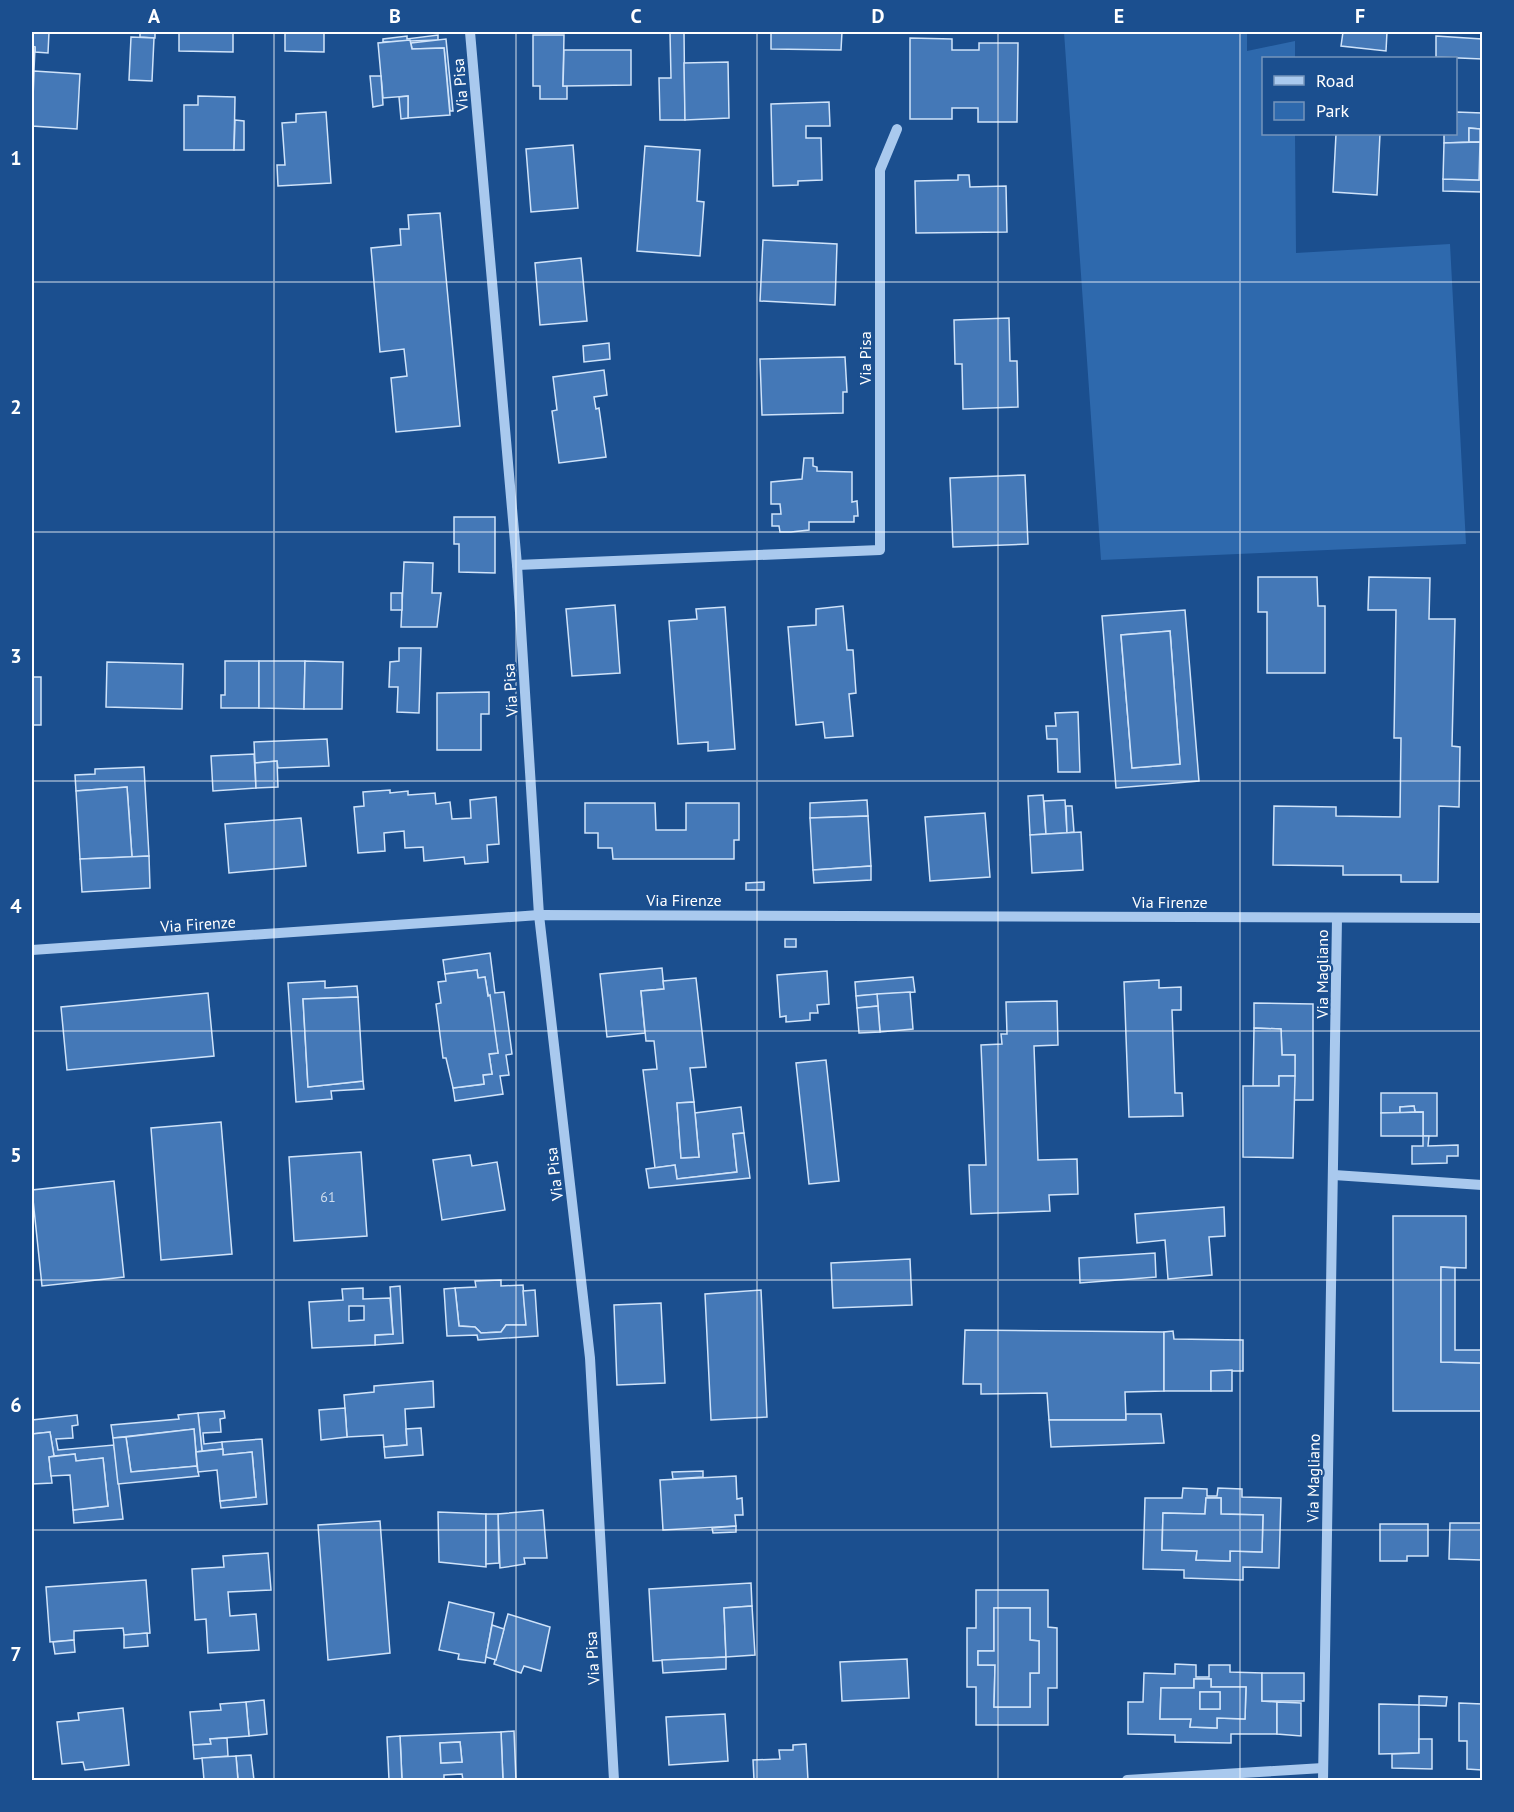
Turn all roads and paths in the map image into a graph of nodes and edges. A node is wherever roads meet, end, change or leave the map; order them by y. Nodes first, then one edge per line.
1 (470, 32) edge
2 (897, 129) dead end
3 (517, 565) junction
4 (539, 915) junction
5 (1337, 918) junction
6 (1478, 918) edge
7 (32, 950) edge
8 (1334, 1175) junction
9 (1482, 1185) edge
10 (1323, 1768) junction
11 (614, 1780) edge
12 (1127, 1780) edge
13 (1323, 1780) edge

1 - 3 street, Via Pisa
2 - 3 street, Via Pisa
3 - 4 street, Via Pisa
4 - 5 street, Via Firenze
4 - 7 street, Via Firenze
4 - 11 street, Via Pisa
5 - 6 street, Via Magliano
5 - 8 street, Via Magliano
8 - 9 street
8 - 10 street, Via Magliano
10 - 12 street
10 - 13 street, Via Magliano

